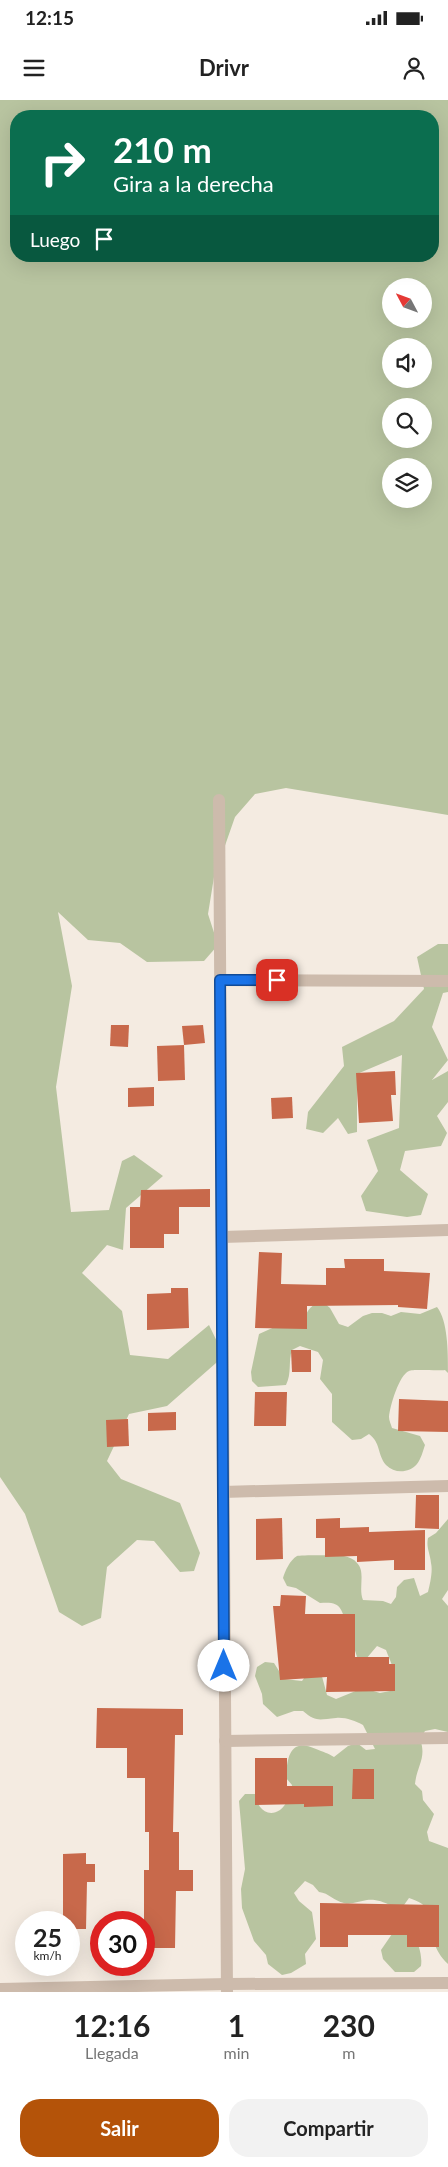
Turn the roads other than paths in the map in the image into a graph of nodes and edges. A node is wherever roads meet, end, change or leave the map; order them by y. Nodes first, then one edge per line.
1 (219, 800) dead end
2 (220, 980) junction
3 (448, 981) edge
4 (448, 1230) edge
5 (222, 1237) junction
6 (448, 1486) edge
7 (223, 1492) junction
8 (448, 1738) edge
9 (225, 1741) junction
10 (448, 1983) edge
11 (227, 1988) edge
12 (0, 1989) edge

1 - 2 street
2 - 3 street
2 - 5 street
4 - 5 street
5 - 7 street
6 - 7 street
7 - 9 street
8 - 9 street
9 - 11 street
10 - 11 street
11 - 12 street

